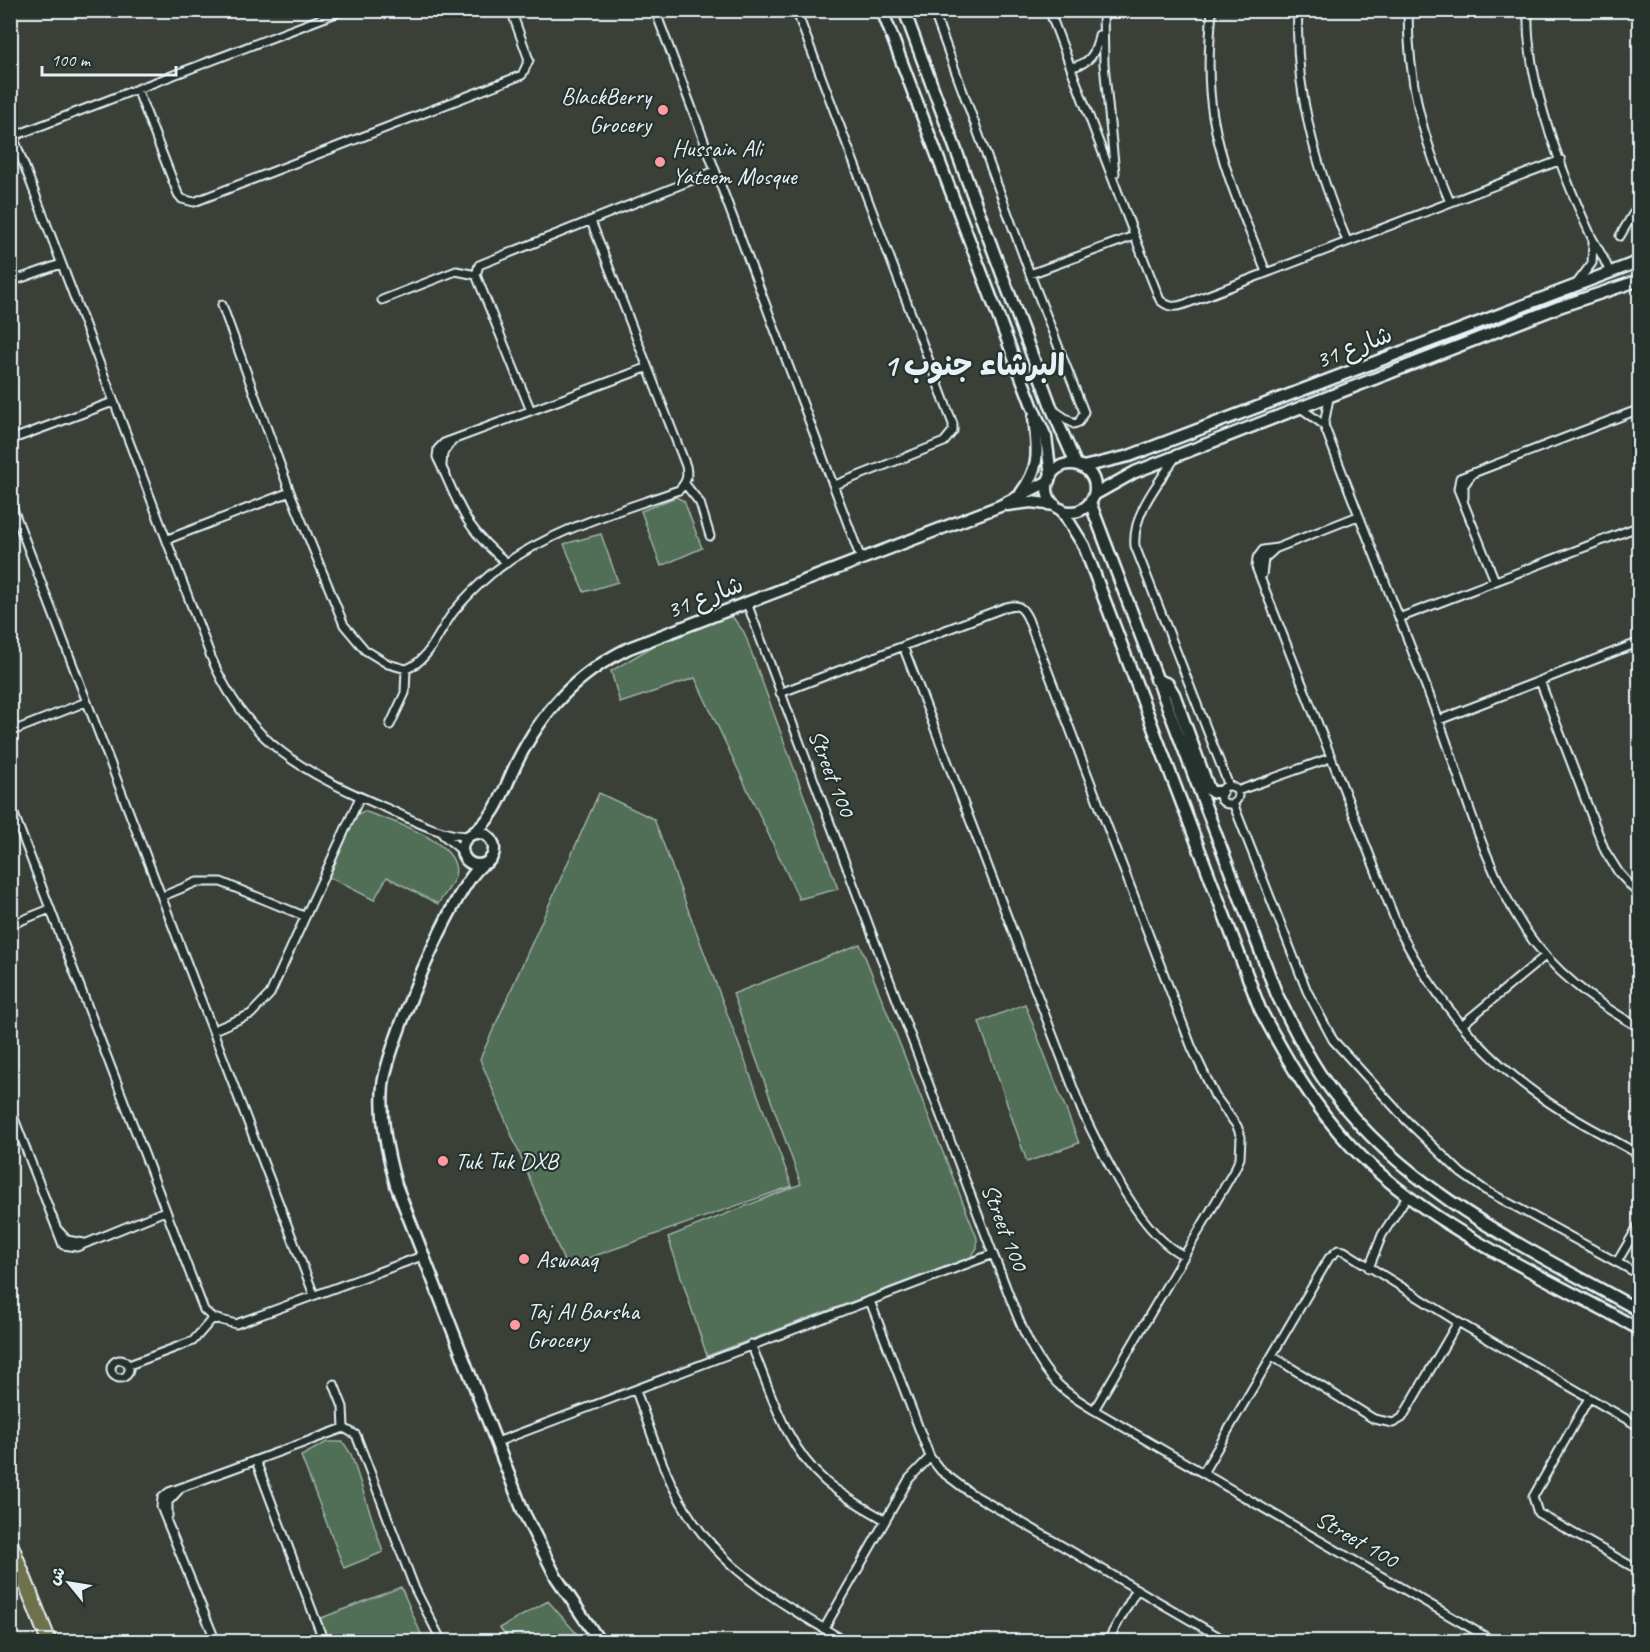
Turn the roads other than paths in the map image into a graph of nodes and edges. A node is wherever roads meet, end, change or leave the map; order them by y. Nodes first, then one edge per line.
1 (344, 10) edge
2 (511, 10) edge
3 (655, 10) edge
4 (796, 10) edge
5 (882, 10) edge
6 (904, 10) edge
7 (933, 10) edge
8 (1049, 10) edge
9 (1103, 10) edge
10 (1212, 10) edge
11 (1298, 10) edge
12 (1408, 10) edge
13 (1528, 10) edge
14 (1102, 23) junction
15 (894, 44) junction
16 (1071, 67) junction
17 (137, 89) junction
18 (937, 97) junction
19 (10, 128) edge
20 (14, 136) junction
21 (1561, 160) junction
22 (715, 171) junction
23 (1117, 184) junction
24 (1450, 202) junction
25 (1640, 202) edge
26 (591, 221) junction
27 (1134, 236) junction
28 (1620, 236) dead end
29 (1593, 240) junction
30 (1347, 241) junction
31 (1640, 261) edge
32 (61, 264) junction
33 (1610, 271) junction
34 (1266, 272) junction
35 (1030, 274) junction
36 (476, 275) junction
37 (1640, 280) edge
38 (10, 282) edge
39 (1575, 285) junction
40 (382, 300) dead end
41 (222, 305) dead end
42 (1559, 307) junction
43 (646, 368) junction
44 (1329, 398) junction
45 (113, 402) junction
46 (1033, 408) junction
47 (1052, 409) junction
48 (1302, 409) junction
49 (1640, 409) edge
50 (531, 411) junction
51 (1324, 425) junction
52 (10, 440) edge
53 (1175, 458) junction
54 (1080, 466) junction
55 (1050, 478) junction
56 (685, 484) junction
57 (835, 485) junction
58 (290, 492) junction
59 (1019, 495) junction
60 (1092, 499) junction
61 (10, 501) edge
62 (1000, 506) junction
63 (1058, 507) junction
64 (1358, 516) junction
65 (1640, 526) edge
66 (710, 536) dead end
67 (168, 539) junction
68 (861, 560) junction
69 (507, 563) junction
70 (1495, 580) junction
71 (747, 603) junction
72 (1399, 618) junction
73 (1640, 642) edge
74 (903, 646) junction
75 (406, 669) junction
76 (1155, 679) junction
77 (1540, 681) junction
78 (780, 693) junction
79 (86, 702) junction
80 (1439, 720) junction
81 (390, 725) dead end
82 (10, 732) edge
83 (1329, 758) junction
84 (1225, 789) junction
85 (1238, 791) junction
86 (360, 797) junction
87 (10, 804) edge
88 (1233, 804) junction
89 (494, 813) junction
90 (439, 832) junction
91 (471, 834) junction
92 (493, 842) junction
93 (462, 853) junction
94 (482, 865) junction
95 (461, 890) junction
96 (163, 896) junction
97 (1640, 896) edge
98 (50, 909) junction
99 (304, 916) junction
100 (10, 925) edge
101 (1545, 956) junction
102 (1462, 1024) junction
103 (1640, 1028) edge
104 (213, 1030) junction
105 (10, 1108) edge
106 (1640, 1155) edge
107 (1408, 1195) junction
108 (165, 1211) junction
109 (1640, 1223) edge
110 (993, 1254) junction
111 (425, 1255) junction
112 (1183, 1255) junction
113 (1617, 1262) junction
114 (1369, 1268) junction
115 (1640, 1275) edge
116 (314, 1295) junction
117 (870, 1301) junction
118 (1640, 1311) edge
119 (213, 1318) junction
120 (1458, 1322) junction
121 (1640, 1330) edge
122 (752, 1344) junction
123 (1272, 1356) junction
124 (129, 1365) dead end
125 (334, 1384) dead end
126 (636, 1391) junction
127 (1589, 1398) junction
128 (1094, 1410) junction
129 (1640, 1427) edge
130 (344, 1428) junction
131 (496, 1442) junction
132 (930, 1457) junction
133 (256, 1461) junction
134 (1203, 1473) junction
135 (885, 1520) junction
136 (10, 1543) edge
137 (1640, 1571) edge
138 (1137, 1589) junction
139 (824, 1629) junction
140 (49, 1641) edge
141 (216, 1641) edge
142 (324, 1641) edge
143 (442, 1641) edge
144 (600, 1641) edge
145 (847, 1641) edge
146 (1107, 1641) edge
147 (1228, 1641) edge
148 (1495, 1641) edge

1 - 17 street
2 - 17 street
3 - 22 street
4 - 57 street
5 - 15 main road
6 - 18 main road
7 - 35 street
8 - 16 street
9 - 14 street
10 - 34 street
11 - 30 street
12 - 24 street
13 - 21 street
14 - 16 street
14 - 23 street
15 - 18 main road
15 - 46 main road
16 - 23 street
17 - 20 street
18 - 47 main road
19 - 20 street
20 - 32 street
21 - 24 street
21 - 29 street
22 - 26 street
22 - 57 street
23 - 27 street
24 - 30 street
25 - 28 street
26 - 36 street
26 - 43 street
27 - 34 street
27 - 35 street
29 - 33 street
29 - 39 street
30 - 34 street
31 - 33 main road, شارع 31
32 - 38 street
32 - 45 street
33 - 39 main road, شارع 31
33 - 42 main road
35 - 47 street
36 - 40 street
36 - 50 street
37 - 42 main road, شارع 31
39 - 54 main road, شارع 31
41 - 58 street
42 - 44 main road, شارع 31
43 - 50 street
43 - 56 street
44 - 48 main road, شارع 31
44 - 51 street
45 - 52 street
45 - 67 street
46 - 55 main road
46 - 59 main road
47 - 54 main road
48 - 51 street
48 - 53 main road, شارع 31
49 - 70 street
50 - 69 street
51 - 64 street
53 - 60 main road, شارع 31
53 - 84 street
54 - 55 main road
54 - 60 main road
55 - 59 main road, شارع 31
55 - 63 main road
56 - 66 street
56 - 69 street
57 - 68 street
58 - 67 street
58 - 75 street
59 - 62 main road, شارع 31
60 - 63 main road
60 - 76 main road
61 - 79 street
62 - 63 main road, شارع 31
62 - 68 main road, شارع 31
63 - 107 main road
64 - 72 street
64 - 83 street
65 - 70 street
67 - 86 street
68 - 71 main road, شارع 31
69 - 75 street
70 - 72 street
71 - 78 street, Street 100
71 - 89 main road, شارع 31
72 - 80 street
73 - 77 street
74 - 78 street
74 - 112 street
74 - 112 street
75 - 81 street
76 - 84 main road
76 - 118 main road
77 - 80 street
77 - 97 street
78 - 110 street, Street 100
79 - 82 street
79 - 96 street
80 - 101 street
83 - 85 street
83 - 102 street
84 - 85 street
84 - 88 street
85 - 88 street
86 - 90 street
86 - 99 street
87 - 98 street
88 - 113 street
89 - 91 main road, شارع 31
89 - 92 main road, شارع 31
90 - 91 street
90 - 93 street
91 - 92 main road
91 - 93 main road
92 - 94 main road
93 - 94 main road
93 - 95 main road
94 - 95 main road
95 - 111 main road
96 - 99 street
96 - 104 street
98 - 100 street
98 - 108 street
99 - 104 street
101 - 102 street
101 - 103 street
102 - 106 street
104 - 116 street
105 - 108 street
107 - 114 street
107 - 121 main road
108 - 119 street
109 - 113 street
110 - 117 street
110 - 128 street, Street 100
111 - 116 street
111 - 131 main road
112 - 128 street
113 - 115 street
114 - 120 street
114 - 123 street
116 - 119 street
117 - 122 street
117 - 132 street
119 - 124 street
120 - 123 street
120 - 127 street
122 - 126 street
122 - 135 street
123 - 134 street
125 - 130 street
126 - 131 street
126 - 139 street
127 - 129 street
127 - 137 street
128 - 134 street, Street 100
130 - 133 street
130 - 143 street
131 - 144 main road
132 - 135 street
132 - 138 street
133 - 141 street
133 - 142 street
134 - 148 street, Street 100
135 - 139 street
136 - 140 highway
138 - 146 street
138 - 147 street
139 - 145 street

